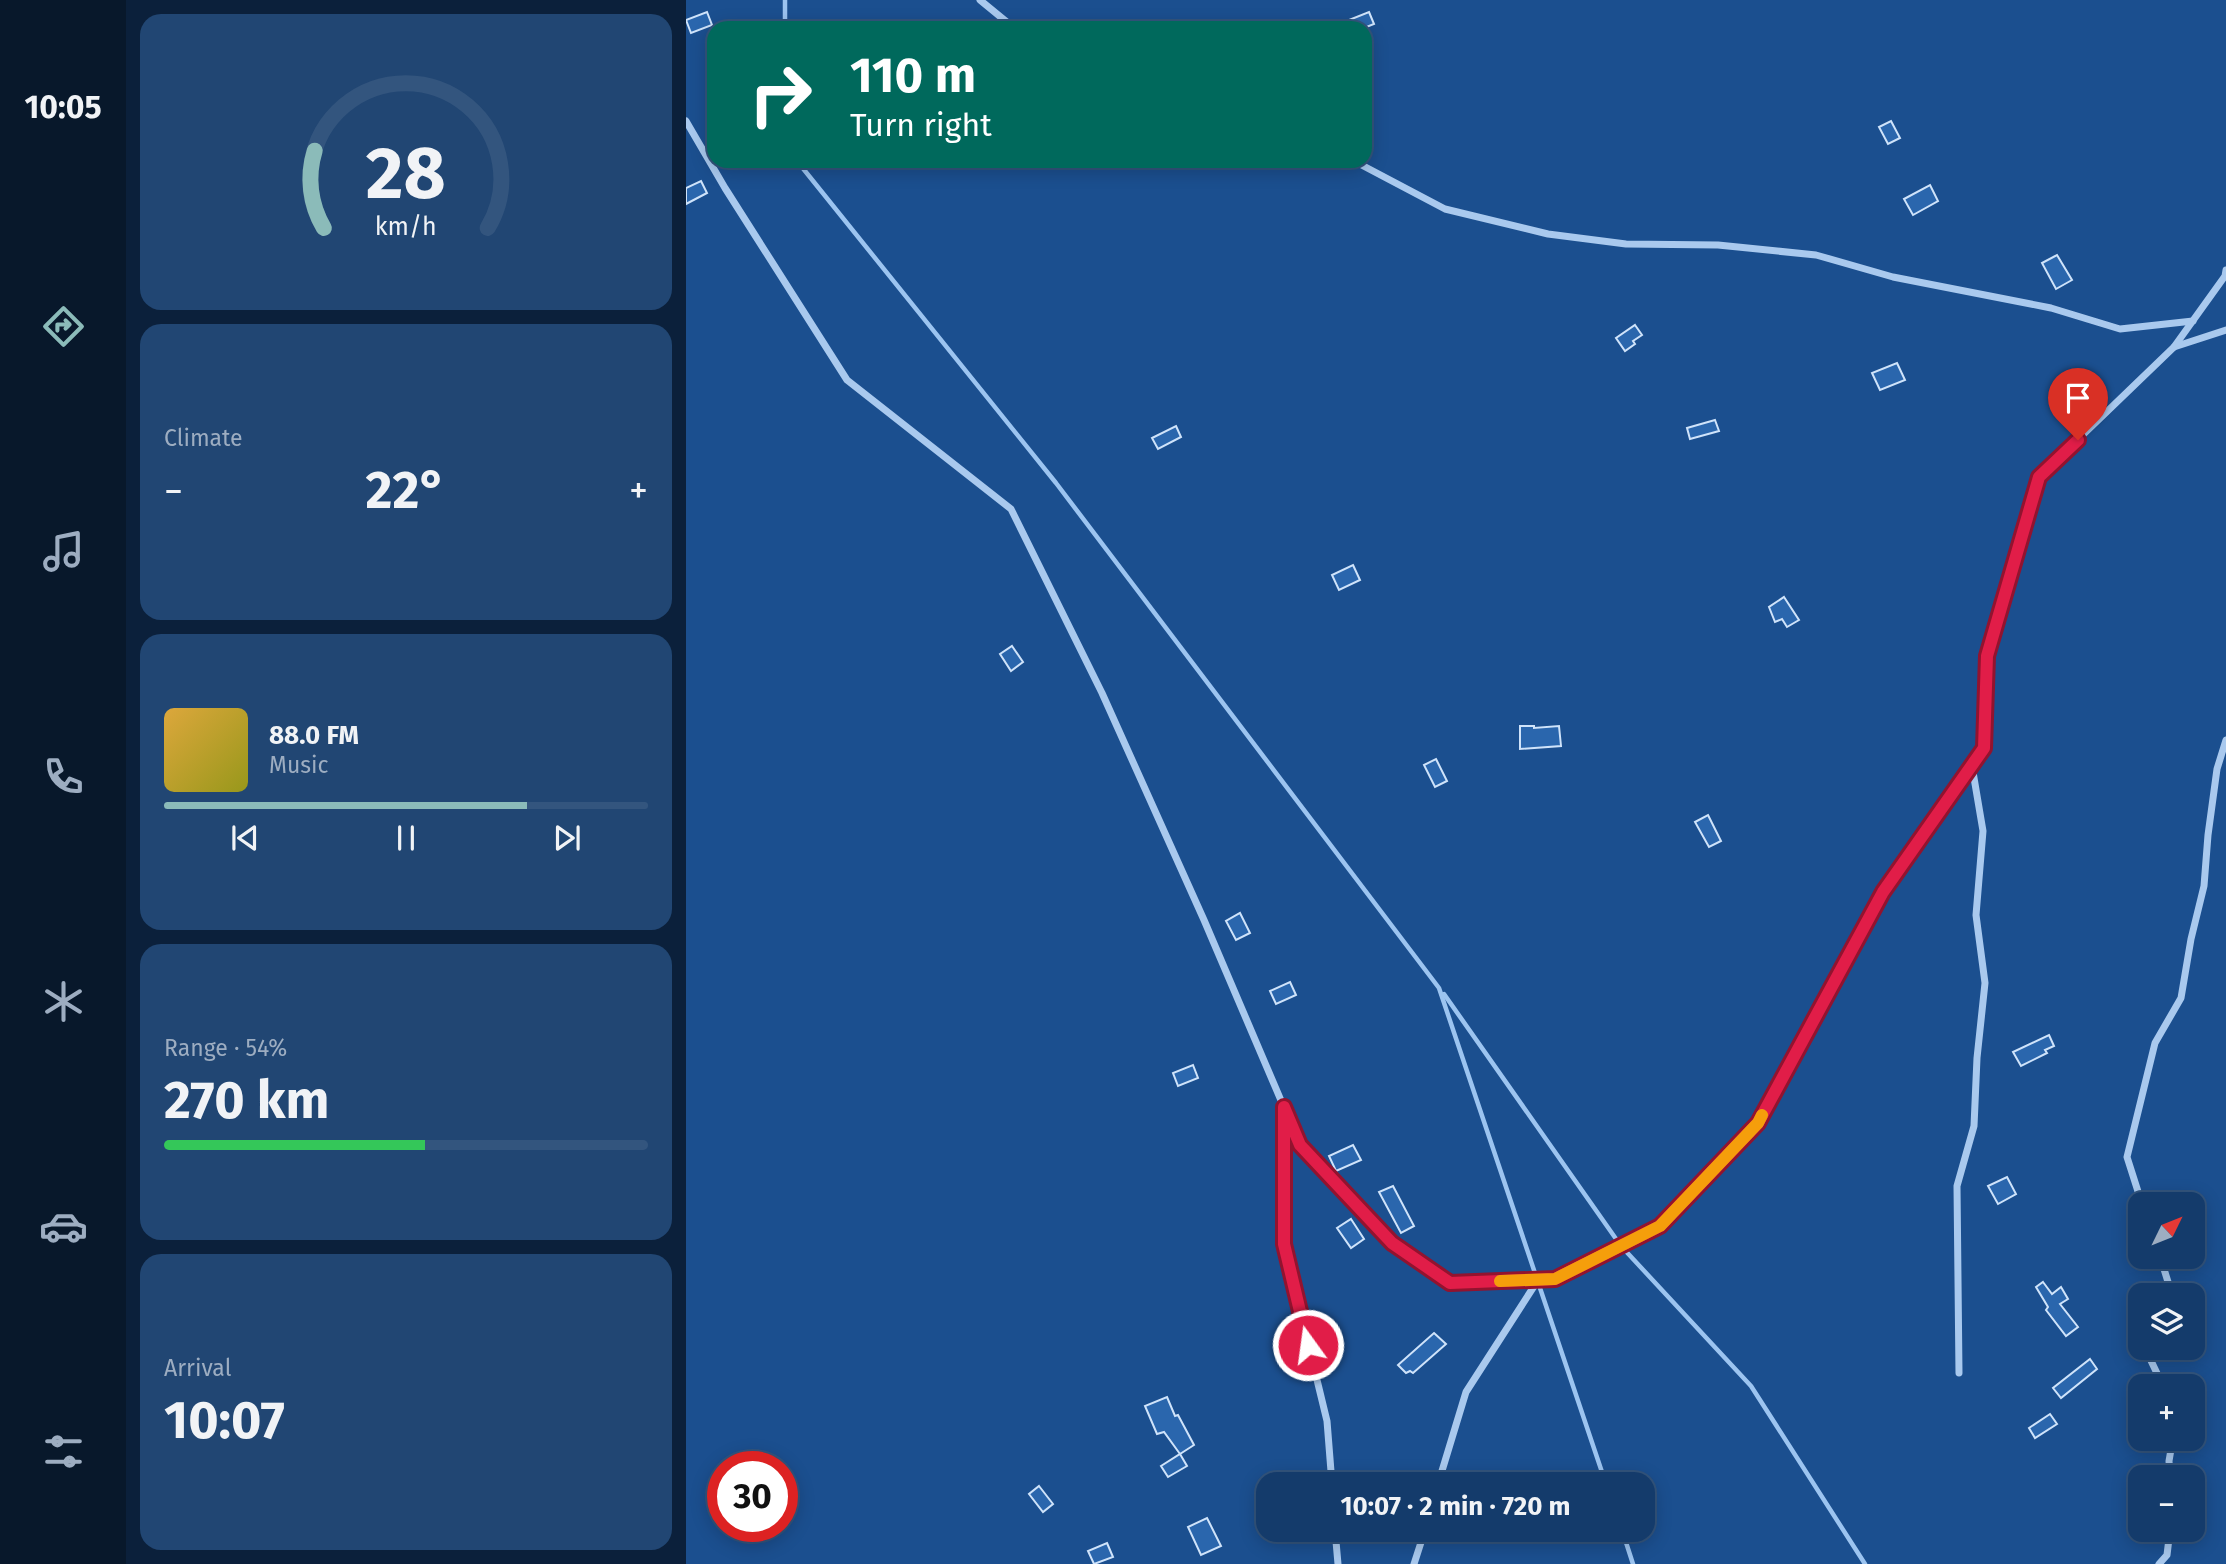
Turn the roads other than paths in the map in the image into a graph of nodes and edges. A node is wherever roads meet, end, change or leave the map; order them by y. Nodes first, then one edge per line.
1 (980, 0) edge
2 (1006, 21) edge
3 (686, 121) edge
4 (707, 157) edge
5 (713, 168) edge
6 (1367, 168) edge
7 (2226, 270) edge
8 (2193, 321) junction
9 (2226, 330) edge
10 (2174, 347) junction
11 (2226, 740) edge
12 (1972, 766) junction
13 (1284, 1107) junction
14 (2138, 1192) edge
15 (1538, 1280) junction
16 (1959, 1373) dead end
17 (1331, 1472) edge
18 (1442, 1472) edge
19 (1336, 1542) edge
20 (1420, 1542) edge
21 (2169, 1542) edge
22 (1338, 1564) edge
23 (1414, 1564) edge
24 (2159, 1564) edge

1 - 2 street
3 - 4 street
5 - 13 street
6 - 8 street
7 - 8 street
8 - 10 street
9 - 10 street
10 - 12 street
11 - 14 street
12 - 15 street
12 - 16 street
13 - 15 street
13 - 17 street
15 - 18 street
19 - 22 street
20 - 23 street
21 - 24 street

